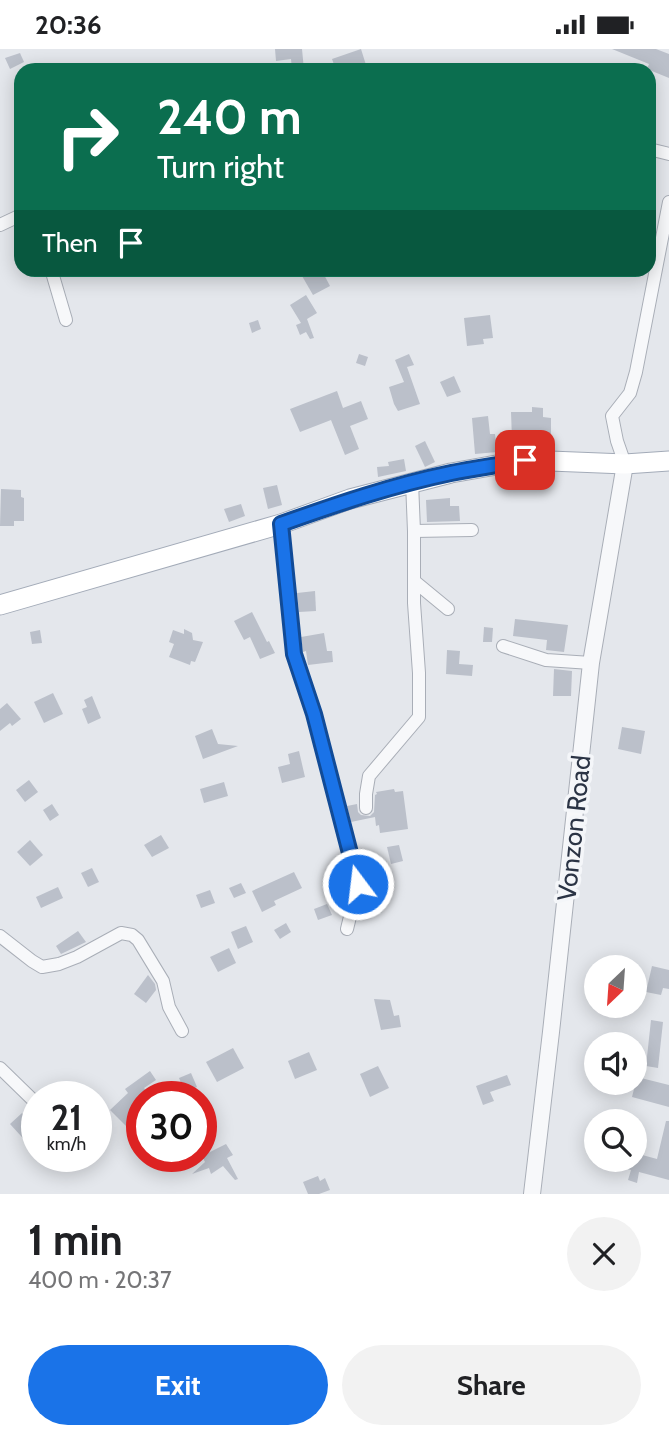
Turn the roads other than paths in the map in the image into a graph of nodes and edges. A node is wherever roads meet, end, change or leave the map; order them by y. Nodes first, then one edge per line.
1 (669, 202) edge
2 (656, 269) edge
3 (53, 277) edge
4 (654, 277) edge
5 (66, 320) dead end
6 (669, 461) edge
7 (625, 464) junction
8 (412, 482) junction
9 (281, 524) junction
10 (472, 530) dead end
11 (414, 531) junction
12 (414, 581) junction
13 (0, 605) edge
14 (448, 609) dead end
15 (503, 646) dead end
16 (591, 663) junction
17 (366, 808) dead end
18 (347, 929) dead end
19 (0, 936) edge
20 (182, 1031) dead end
21 (0, 1068) edge
22 (21, 1088) edge
23 (532, 1194) edge

1 - 2 street
3 - 5 street
4 - 7 street
6 - 7 main road
7 - 8 main road
7 - 16 street, Vonzon Road
8 - 9 main road
8 - 11 street
9 - 13 main road
9 - 18 street
10 - 11 street
11 - 12 street
12 - 14 street
12 - 17 street
15 - 16 street
16 - 23 street, Vonzon Road
19 - 20 street
21 - 22 street

